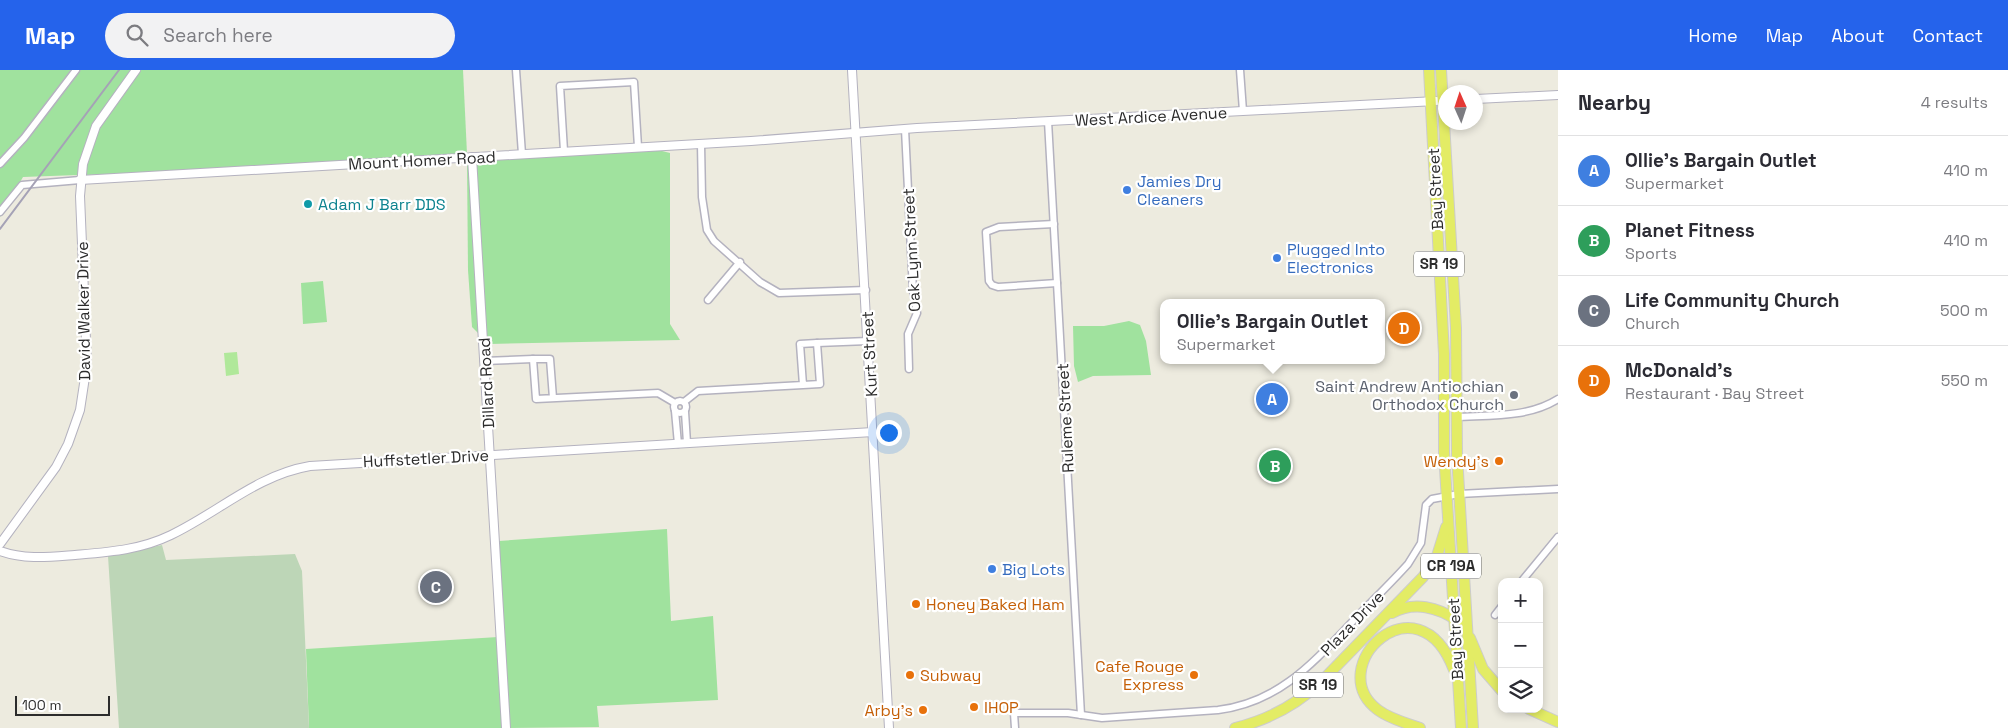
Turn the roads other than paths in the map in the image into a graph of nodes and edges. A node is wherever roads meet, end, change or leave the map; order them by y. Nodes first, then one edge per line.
1 (76, 70) edge
2 (136, 70) edge
3 (516, 70) edge
4 (852, 70) edge
5 (1240, 70) edge
6 (1429, 70) edge
7 (1441, 70) edge
8 (1442, 85) edge
9 (1558, 95) edge
10 (1483, 99) edge
11 (1430, 101) junction
12 (1438, 101) edge
13 (1243, 111) junction
14 (1048, 121) junction
15 (905, 129) junction
16 (1446, 130) edge
17 (856, 132) junction
18 (701, 144) junction
19 (638, 147) junction
20 (564, 152) junction
21 (522, 154) junction
22 (472, 157) junction
23 (0, 164) edge
24 (80, 180) junction
25 (0, 212) edge
26 (1450, 216) junction
27 (1437, 217) junction
28 (1054, 224) junction
29 (740, 262) junction
30 (1057, 283) junction
31 (866, 290) junction
32 (708, 300) dead end
33 (868, 341) junction
34 (817, 343) junction
35 (1444, 354) junction
36 (1457, 354) junction
37 (533, 360) junction
38 (484, 361) junction
39 (909, 369) dead end
40 (803, 385) junction
41 (553, 398) junction
42 (1558, 399) edge
43 (687, 400) junction
44 (672, 401) junction
45 (675, 411) junction
46 (685, 412) junction
47 (1456, 417) junction
48 (873, 432) junction
49 (677, 434) junction
50 (687, 434) junction
51 (687, 443) junction
52 (678, 444) junction
53 (490, 455) junction
54 (1558, 489) edge
55 (1459, 494) junction
56 (1447, 495) junction
57 (1448, 514) junction
58 (1558, 537) edge
59 (0, 544) edge
60 (0, 551) edge
61 (1524, 578) edge
62 (1498, 611) edge
63 (1495, 615) dead end
64 (1385, 617) junction
65 (1454, 618) junction
66 (1466, 627) junction
67 (1458, 679) junction
68 (1498, 687) edge
69 (1538, 713) edge
70 (1081, 715) junction
71 (1558, 722) edge
72 (506, 728) edge
73 (889, 728) edge
74 (1015, 728) edge
75 (1235, 728) edge
76 (1420, 728) edge
77 (1461, 728) edge
78 (1473, 728) edge

1 - 23 street
2 - 24 street, David Walker Drive
3 - 21 street
4 - 17 street, Kurt Street
5 - 13 street
6 - 11 main road, Bay Street / SR 19
7 - 8 main road, Bay Street / SR 19
9 - 10 street
11 - 12 street, West Ardice Avenue
11 - 13 street, West Ardice Avenue
11 - 27 main road, Bay Street / SR 19
13 - 14 street, West Ardice Avenue
14 - 15 street, West Ardice Avenue
14 - 28 street, Ruleme Street
15 - 17 street, West Ardice Avenue
15 - 39 street, Oak Lynn Street
16 - 26 main road, Bay Street / SR 19
17 - 18 street, Mount Homer Road
17 - 31 street, Kurt Street
18 - 19 street, Mount Homer Road
18 - 29 street
19 - 20 street, Mount Homer Road
19 - 20 street
20 - 21 street, Mount Homer Road
21 - 22 street, Mount Homer Road
22 - 24 street, Mount Homer Road
22 - 38 street, Dillard Road
24 - 25 street, Mount Homer Road
24 - 59 street, David Walker Drive
26 - 27 street
26 - 36 main road, Bay Street / SR 19
27 - 35 main road, Bay Street / SR 19
28 - 30 street, Ruleme Street
28 - 30 street
29 - 31 street
29 - 32 street
30 - 70 street, Ruleme Street
31 - 33 street, Kurt Street
33 - 34 street
33 - 48 street, Kurt Street
34 - 40 street
34 - 40 street
35 - 36 street
35 - 56 main road, Bay Street / SR 19
36 - 47 main road, Bay Street / SR 19
37 - 38 street
37 - 41 street
37 - 41 street
38 - 53 street, Dillard Road
40 - 43 street
41 - 44 street
42 - 47 street
43 - 44 street
43 - 46 street
44 - 45 street
45 - 46 street
45 - 49 street
46 - 50 street
47 - 55 main road, Bay Street / SR 19
48 - 51 street, Huffstetler Drive
48 - 73 street, Kurt Street
49 - 50 street
49 - 52 street
50 - 51 street
51 - 52 street, Huffstetler Drive
52 - 53 street, Huffstetler Drive
53 - 60 street, Huffstetler Drive
53 - 72 street, Dillard Road
54 - 55 street, Plaza Drive
55 - 56 street, Plaza Drive
55 - 66 main road, Bay Street / SR 19
56 - 57 main road, Bay Street / SR 19
56 - 70 street, Plaza Drive
57 - 64 main road, SR 19
57 - 65 main road, Bay Street / CR 19A
58 - 61 street
62 - 63 street
64 - 65 main road
64 - 75 main road, SR 19
65 - 66 main road
65 - 67 main road, Bay Street / CR 19A
66 - 68 main road
66 - 78 main road, Bay Street / SR 19
67 - 76 main road
67 - 77 main road, Bay Street / CR 19A
69 - 71 main road
70 - 74 street

